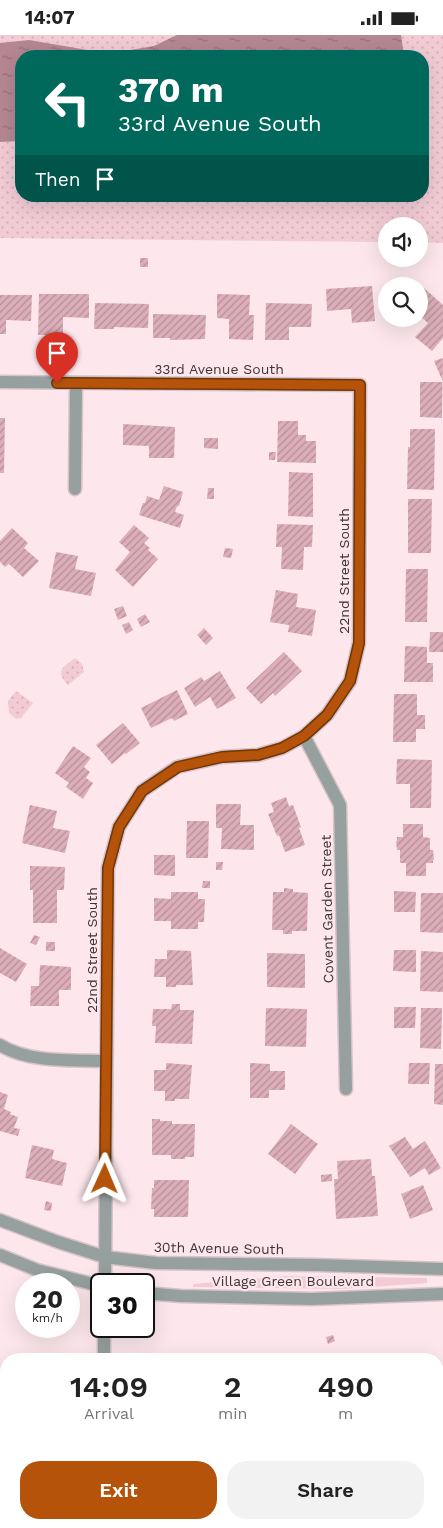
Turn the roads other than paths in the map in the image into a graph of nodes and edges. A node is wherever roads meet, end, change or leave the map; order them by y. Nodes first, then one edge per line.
1 (0, 382) edge
2 (76, 383) junction
3 (360, 385) joint
4 (75, 489) dead end
5 (304, 736) junction
6 (0, 1045) edge
7 (106, 1061) junction
8 (346, 1089) dead end
9 (0, 1220) edge
10 (0, 1255) edge
11 (105, 1257) junction
12 (443, 1269) edge
13 (105, 1273) edge
14 (90, 1283) edge
15 (155, 1294) edge
16 (443, 1294) edge
17 (104, 1338) edge
18 (104, 1353) edge

1 - 2 street, 33rd Avenue South
2 - 3 street, 33rd Avenue South
2 - 4 street
3 - 5 street, 22nd Street South
5 - 7 street, 22nd Street South
5 - 8 street, Covent Garden Street
6 - 7 street
7 - 11 street, 22nd Street South
9 - 11 street, 30th Avenue South
10 - 14 street
11 - 12 street, 30th Avenue South
11 - 13 street, 22nd Street South
15 - 16 street, Village Green Boulevard
17 - 18 street

